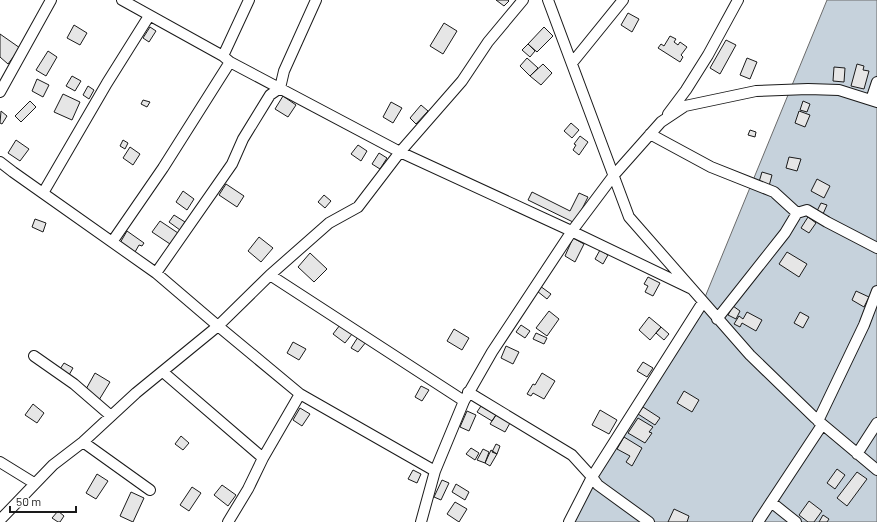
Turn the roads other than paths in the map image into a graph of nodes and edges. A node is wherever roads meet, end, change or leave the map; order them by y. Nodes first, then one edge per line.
1 (51, 0) edge
2 (122, 0) edge
3 (249, 0) edge
4 (316, 0) edge
5 (523, 0) edge
6 (548, 0) edge
7 (623, 0) edge
8 (738, 0) edge
9 (137, 4) edge
10 (149, 16) junction
11 (226, 59) junction
12 (572, 63) junction
13 (877, 82) edge
14 (280, 88) junction
15 (0, 92) edge
16 (874, 101) edge
17 (661, 122) junction
18 (650, 134) junction
19 (400, 152) junction
20 (0, 162) edge
21 (614, 175) junction
22 (43, 193) junction
23 (797, 213) junction
24 (572, 231) junction
25 (112, 242) junction
26 (877, 248) edge
27 (156, 273) junction
28 (270, 275) junction
29 (690, 288) junction
30 (876, 297) edge
31 (703, 302) junction
32 (717, 319) junction
33 (218, 326) junction
34 (34, 356) dead end
35 (163, 372) junction
36 (300, 394) junction
37 (466, 396) junction
38 (111, 416) junction
39 (820, 423) junction
40 (877, 423) edge
41 (83, 442) junction
42 (857, 454) junction
43 (263, 458) junction
44 (0, 462) edge
45 (877, 470) edge
46 (435, 471) junction
47 (592, 477) junction
48 (34, 483) junction
49 (150, 490) dead end
50 (771, 502) junction
51 (0, 520) edge
52 (228, 522) edge
53 (421, 522) edge
54 (569, 522) edge
55 (649, 522) edge
56 (758, 522) edge
57 (796, 522) edge

1 - 15 street
2 - 9 street
3 - 11 street
4 - 14 street
5 - 19 street
6 - 12 street
7 - 12 street
8 - 17 street
9 - 10 street
10 - 11 street
10 - 22 street
11 - 14 street
11 - 25 street
12 - 21 street
13 - 16 street
14 - 19 street
14 - 27 street
16 - 17 street
17 - 18 street
18 - 21 street
18 - 23 street
19 - 24 street
19 - 28 street
20 - 22 street
21 - 24 street
21 - 29 street
22 - 25 street
23 - 26 street
23 - 32 street
24 - 29 street
24 - 37 street
25 - 27 street
27 - 33 street
28 - 33 street
28 - 37 street
29 - 31 street
30 - 39 street
31 - 32 street
31 - 47 street
32 - 39 street
33 - 35 street
33 - 36 street
34 - 38 street
35 - 38 street
35 - 43 street
36 - 43 street
36 - 46 street
37 - 46 street
37 - 47 street
38 - 41 street
39 - 42 street
39 - 50 street
40 - 42 street
41 - 48 street
41 - 49 street
42 - 45 street
43 - 52 street
44 - 48 street
46 - 53 street
47 - 54 street
47 - 55 street
48 - 51 street
50 - 56 street
50 - 57 street

